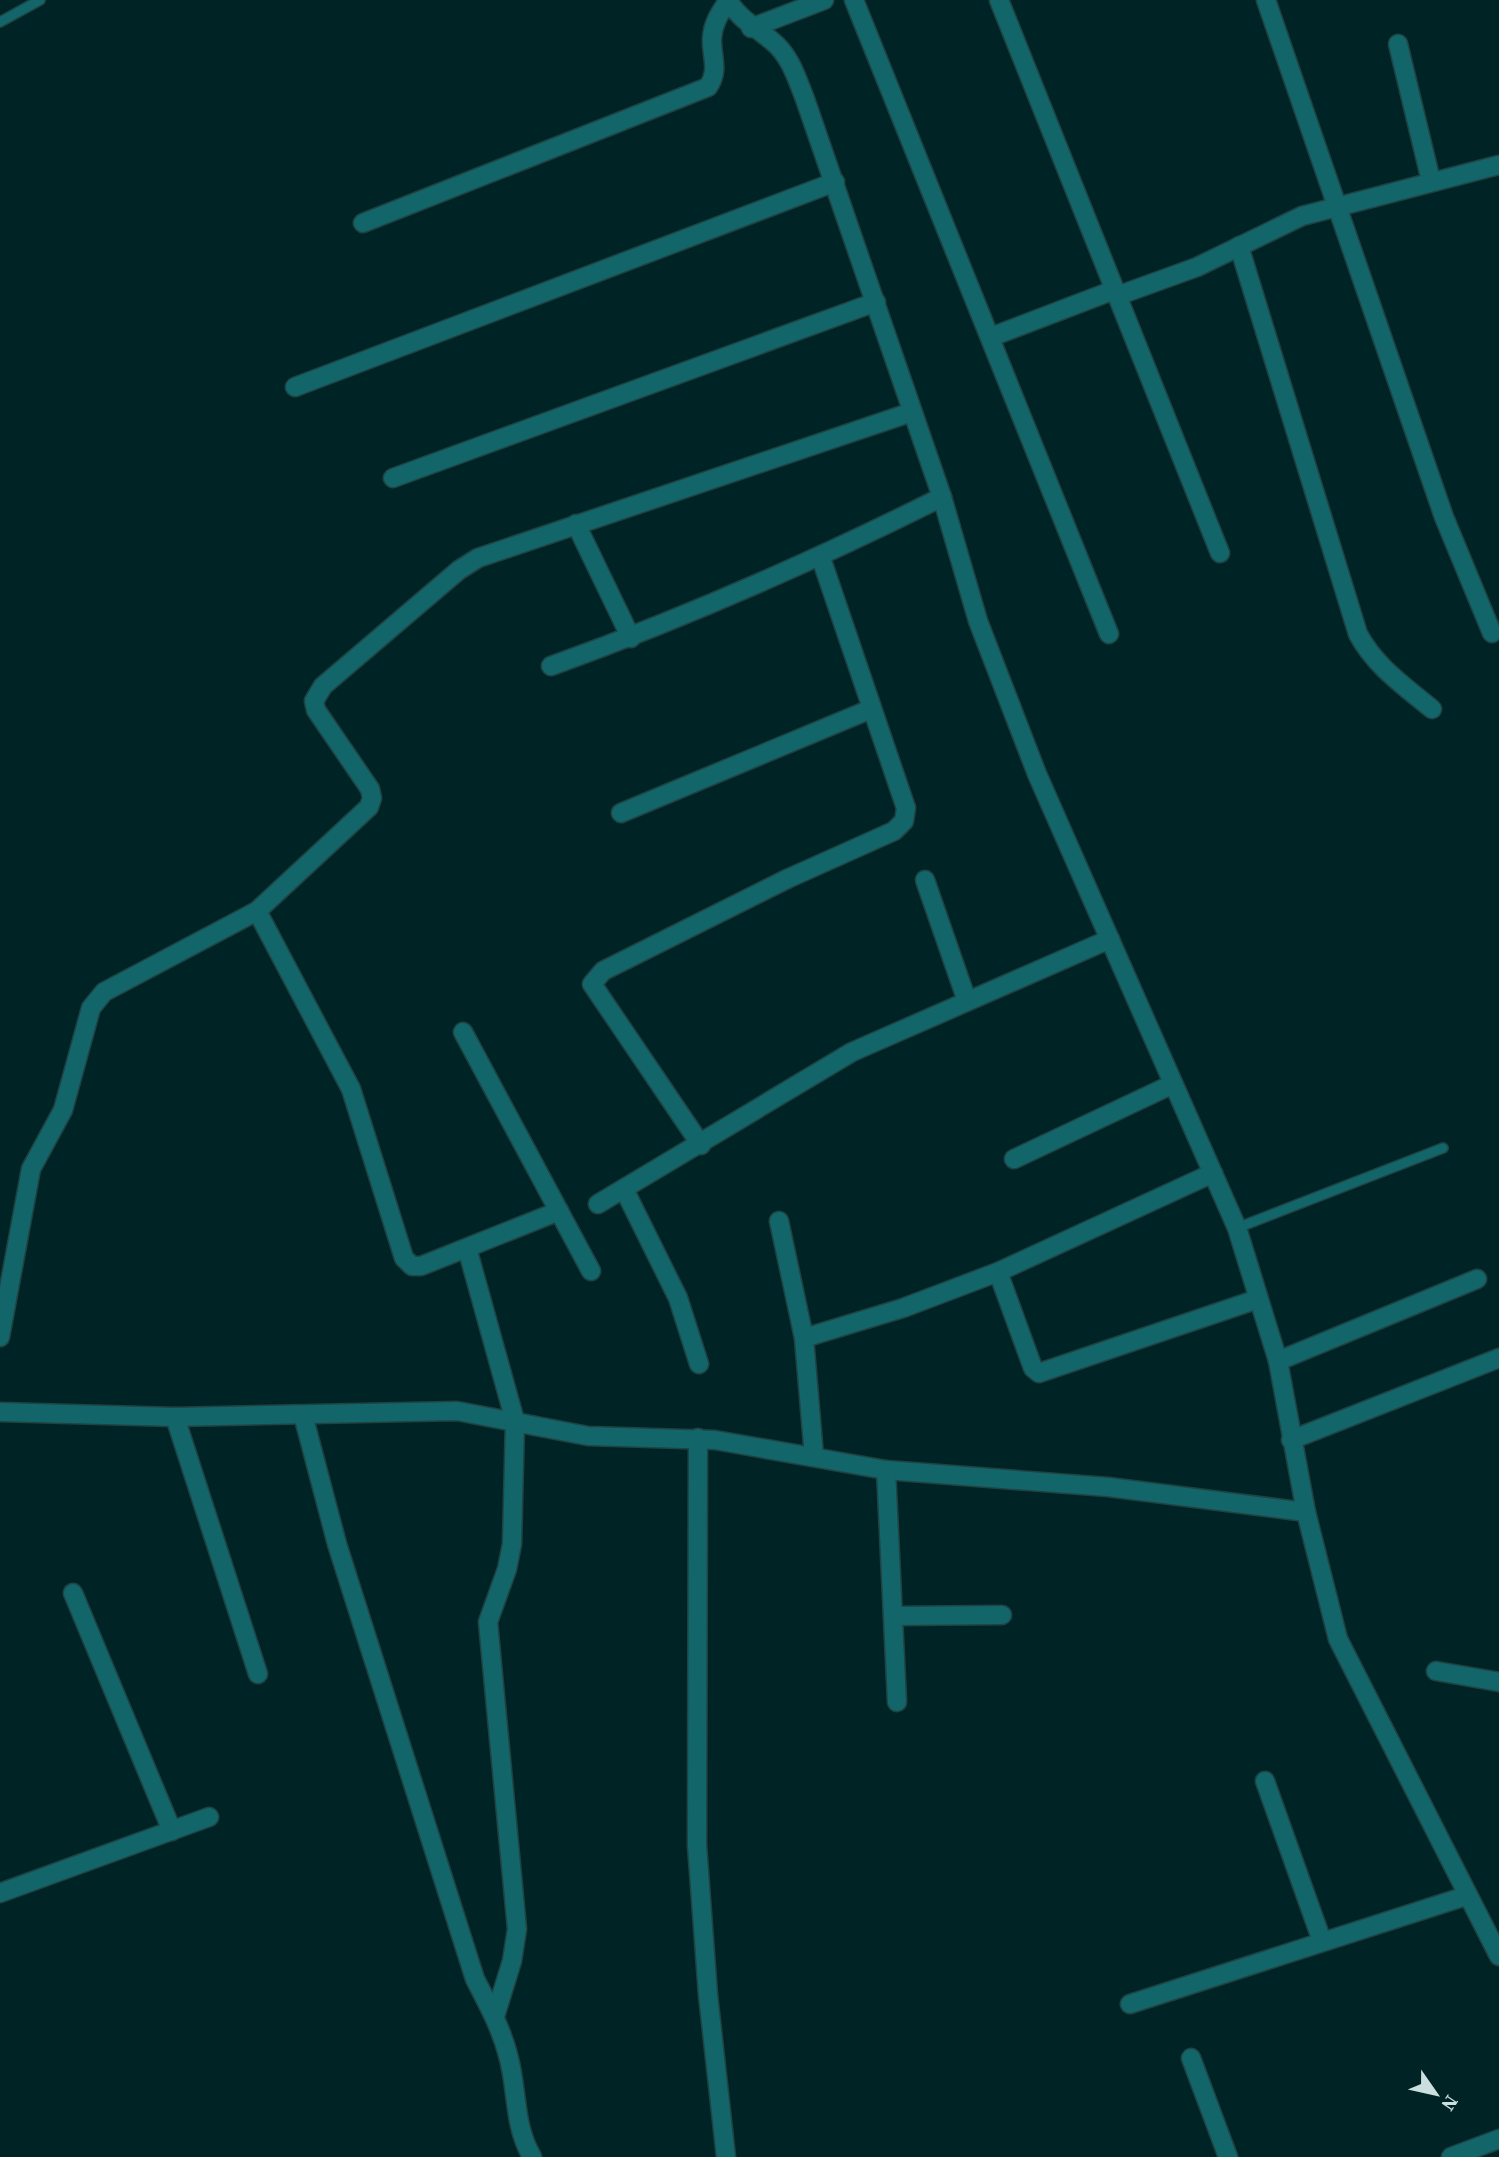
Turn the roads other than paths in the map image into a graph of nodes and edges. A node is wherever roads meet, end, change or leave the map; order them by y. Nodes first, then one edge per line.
1 (40, 0) edge
2 (824, 0) edge
3 (854, 0) edge
4 (999, 0) edge
5 (1266, 0) edge
6 (727, 1) edge
7 (0, 22) edge
8 (751, 28) junction
9 (1398, 44) dead end
10 (1499, 165) edge
11 (1431, 181) junction
12 (835, 182) junction
13 (1340, 206) junction
14 (363, 223) dead end
15 (1239, 246) junction
16 (1116, 293) junction
17 (876, 302) junction
18 (991, 337) junction
19 (295, 387) dead end
20 (912, 412) junction
21 (393, 478) dead end
22 (942, 497) junction
23 (576, 524) junction
24 (1220, 554) dead end
25 (821, 558) junction
26 (1492, 633) dead end
27 (1109, 634) dead end
28 (631, 638) junction
29 (551, 666) dead end
30 (871, 709) junction
31 (1432, 709) dead end
32 (621, 813) dead end
33 (925, 880) dead end
34 (257, 911) junction
35 (1110, 939) junction
36 (967, 1001) junction
37 (463, 1032) dead end
38 (1173, 1084) junction
39 (701, 1144) junction
40 (1443, 1148) dead end
41 (1014, 1159) dead end
42 (1213, 1173) junction
43 (624, 1189) junction
44 (598, 1204) dead end
45 (559, 1211) junction
46 (779, 1221) dead end
47 (1237, 1228) junction
48 (467, 1248) junction
49 (591, 1271) dead end
50 (998, 1272) junction
51 (1477, 1279) dead end
52 (4, 1282) edge
53 (1258, 1299) junction
54 (0, 1337) edge
55 (804, 1338) junction
56 (1499, 1357) edge
57 (1278, 1361) junction
58 (699, 1364) dead end
59 (0, 1412) edge
60 (303, 1415) junction
61 (175, 1417) junction
62 (514, 1421) junction
63 (698, 1438) junction
64 (1291, 1440) junction
65 (814, 1456) junction
66 (886, 1469) junction
67 (1306, 1512) junction
68 (73, 1593) dead end
69 (1002, 1615) dead end
70 (893, 1616) junction
71 (1436, 1671) dead end
72 (258, 1674) dead end
73 (1499, 1682) edge
74 (897, 1702) dead end
75 (1265, 1781) dead end
76 (209, 1817) dead end
77 (172, 1831) junction
78 (0, 1893) edge
79 (1466, 1896) junction
80 (1322, 1941) junction
81 (1499, 1956) edge
82 (1130, 2004) dead end
83 (495, 2016) junction
84 (1191, 2058) dead end
85 (1499, 2139) edge
86 (532, 2157) edge
87 (726, 2157) edge
88 (1228, 2157) edge
89 (1451, 2157) edge

1 - 7 lane
2 - 8 street
3 - 18 street
4 - 16 street
5 - 13 street
6 - 8 street
6 - 14 street
8 - 12 street
9 - 11 street
10 - 11 street
11 - 13 street
12 - 17 street
12 - 19 street
13 - 15 street
13 - 26 street
15 - 16 street
15 - 31 street
16 - 18 street
16 - 24 street
17 - 20 street
17 - 21 street
18 - 27 street
20 - 22 street
20 - 23 street
22 - 25 street
22 - 35 street
23 - 28 street
23 - 34 street
25 - 28 street
25 - 30 street
28 - 29 street
30 - 32 street
30 - 39 street
33 - 36 street
34 - 48 street
34 - 52 street
35 - 36 street
35 - 38 street
36 - 39 street
37 - 45 street
38 - 41 street
38 - 42 street
39 - 43 street
40 - 47 lane
42 - 47 street
42 - 50 street
43 - 44 street
43 - 58 street
45 - 48 street
45 - 49 street
46 - 55 street
47 - 53 street
48 - 62 street
50 - 53 street
50 - 55 street
51 - 57 street
52 - 54 street
53 - 57 street
55 - 65 street
56 - 64 street
57 - 64 street
59 - 61 street
60 - 61 street
60 - 62 street
60 - 83 street
61 - 72 street
62 - 63 street
62 - 83 street
63 - 65 street
63 - 87 street
64 - 67 street
65 - 66 street
66 - 67 street
66 - 70 street
67 - 79 street
68 - 77 street
69 - 70 street
70 - 74 street
71 - 73 street
75 - 80 street
76 - 77 street
77 - 78 street
79 - 80 street
79 - 81 street
80 - 82 street
83 - 86 street
84 - 88 street
85 - 89 street

